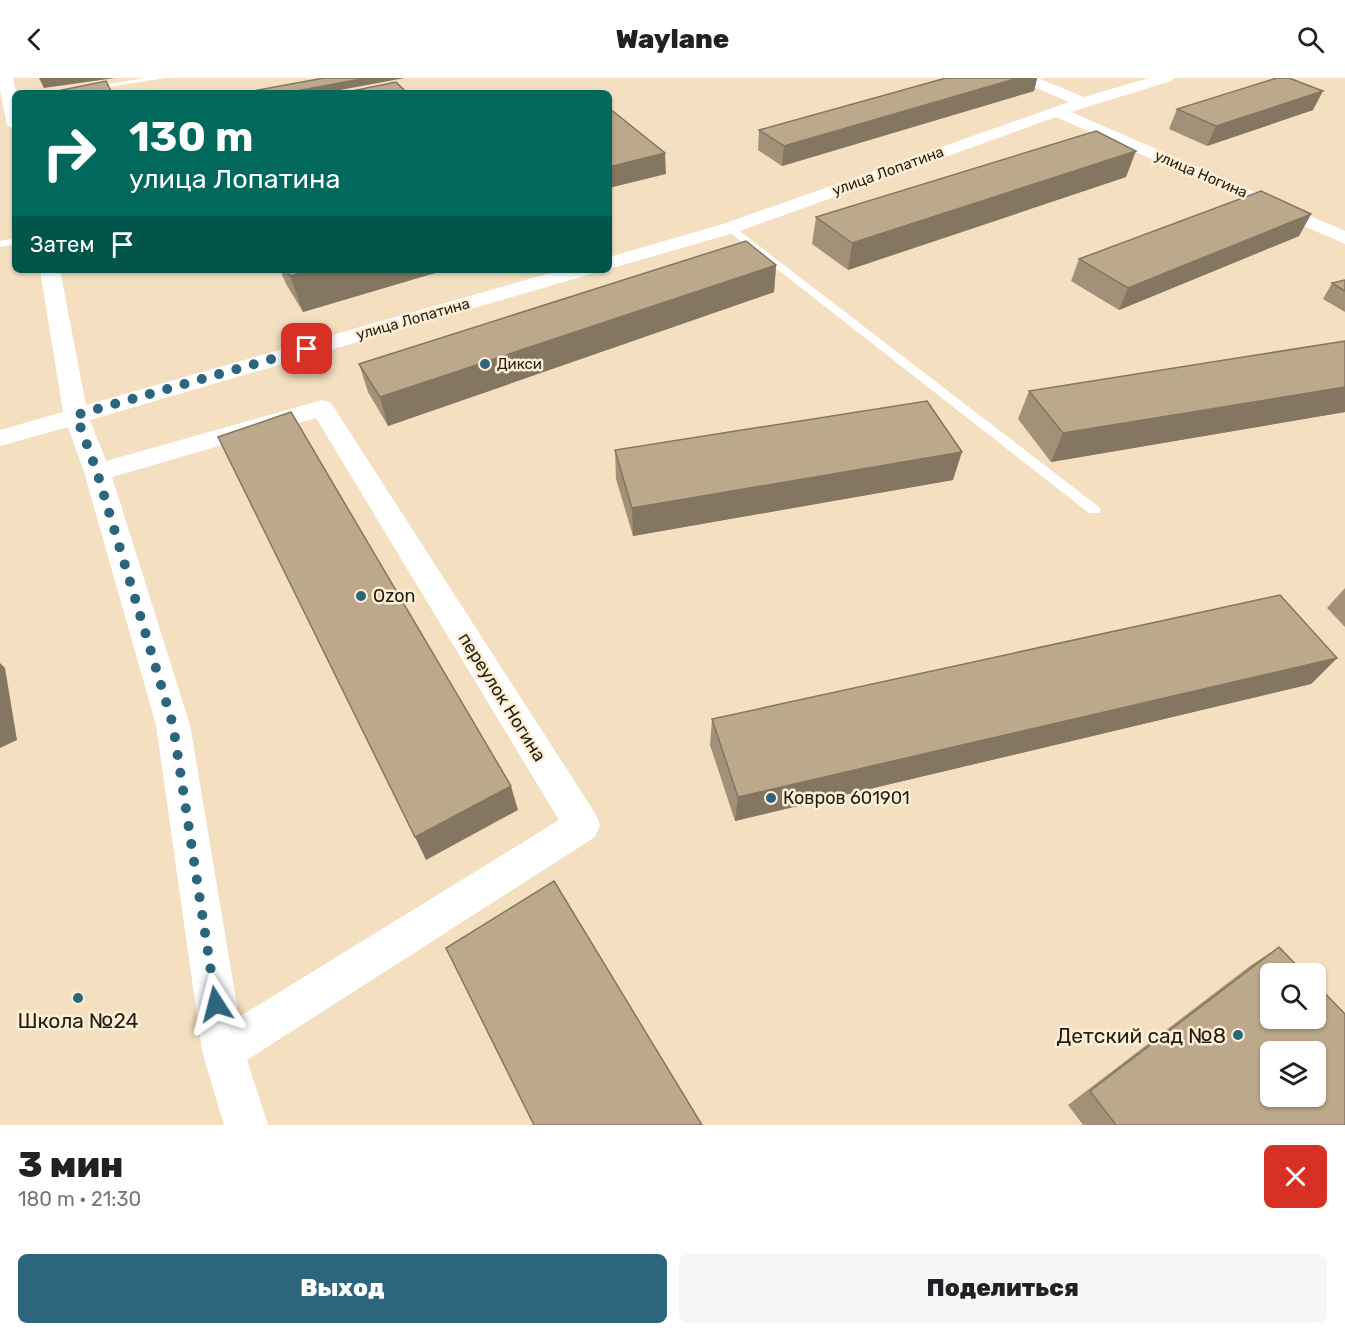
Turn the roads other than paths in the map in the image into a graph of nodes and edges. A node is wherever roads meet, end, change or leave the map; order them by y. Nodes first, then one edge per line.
1 (5, 78) edge
2 (161, 78) edge
3 (1025, 78) edge
4 (1166, 78) edge
5 (133, 82) junction
6 (76, 90) edge
7 (137, 90) edge
8 (12, 99) edge
9 (1083, 102) junction
10 (1056, 111) junction
11 (730, 228) junction
12 (1345, 238) edge
13 (612, 260) edge
14 (51, 273) edge
15 (573, 273) edge
16 (76, 415) junction
17 (0, 438) edge
18 (97, 472) junction
19 (1094, 510) dead end
20 (223, 1051) junction
21 (246, 1125) edge

1 - 8 street
2 - 5 lane
3 - 9 street
4 - 9 street, улица Лопатина
5 - 6 lane
5 - 7 lane
9 - 10 street, улица Лопатина
10 - 11 street, улица Лопатина
10 - 12 street, улица Ногина
11 - 13 street, улица Лопатина
11 - 19 lane
14 - 16 street
15 - 16 street, улица Лопатина
16 - 17 street, улица Лопатина
16 - 18 street
18 - 20 street
18 - 20 street, переулок Ногина
20 - 21 street

